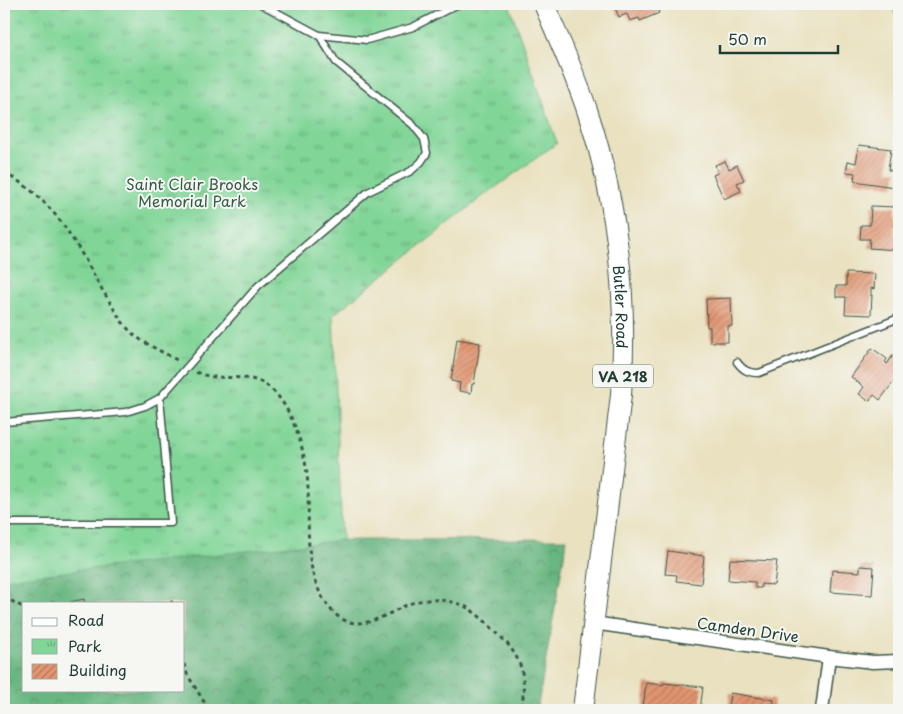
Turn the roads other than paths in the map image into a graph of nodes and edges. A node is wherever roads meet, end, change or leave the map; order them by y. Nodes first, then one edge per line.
1 (261, 4) edge
2 (458, 4) edge
3 (544, 4) edge
4 (319, 35) junction
5 (899, 318) edge
6 (737, 362) dead end
7 (160, 398) junction
8 (4, 422) edge
9 (4, 523) edge
10 (593, 623) junction
11 (829, 657) junction
12 (899, 661) edge
13 (582, 710) edge
14 (822, 710) edge

1 - 4 lane
2 - 4 lane
3 - 10 main road, Butler Road / VA 218
4 - 7 lane
5 - 6 lane
7 - 8 lane
7 - 9 lane
10 - 11 street, Camden Drive
10 - 13 main road, Butler Road / VA 218
11 - 12 street, Camden Drive
11 - 14 street

